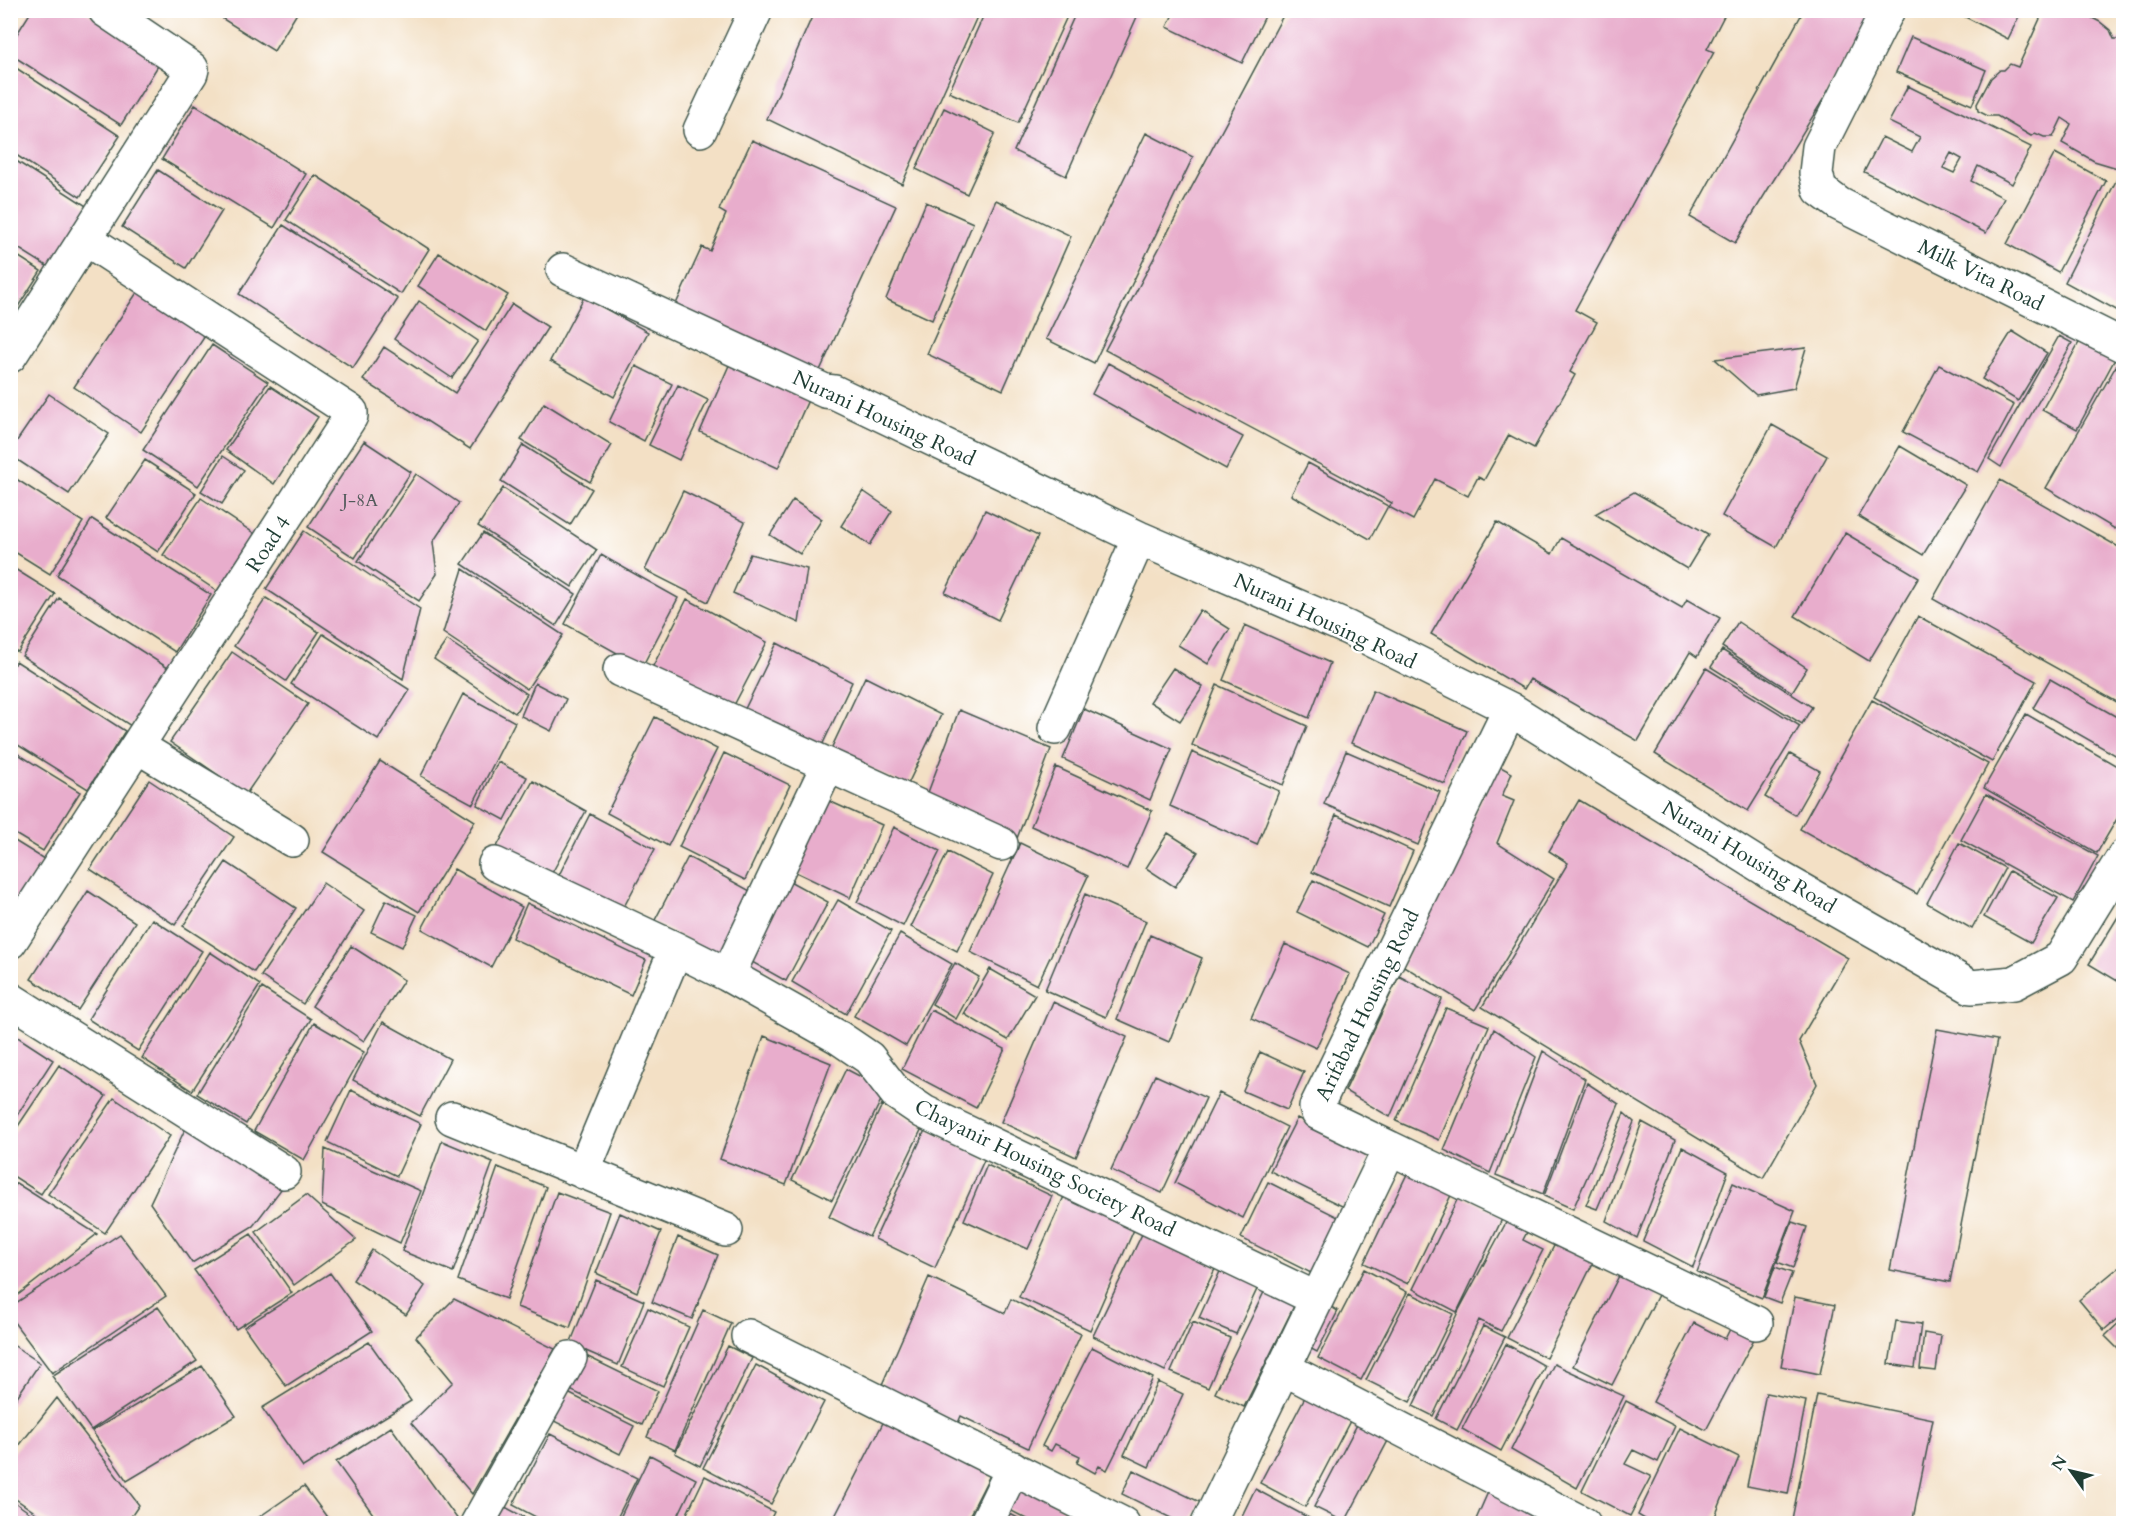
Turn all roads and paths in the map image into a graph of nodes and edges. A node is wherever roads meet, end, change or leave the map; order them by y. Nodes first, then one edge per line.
1 (105, 10) edge
2 (756, 10) edge
3 (1888, 10) edge
4 (700, 129) dead end
5 (86, 239) junction
6 (563, 270) dead end
7 (2124, 346) edge
8 (10, 356) edge
9 (1139, 538) junction
10 (620, 670) dead end
11 (1510, 709) junction
12 (1055, 728) dead end
13 (137, 746) junction
14 (828, 765) junction
15 (292, 840) dead end
16 (1001, 844) dead end
17 (2124, 856) edge
18 (495, 864) dead end
19 (10, 942) edge
20 (676, 950) junction
21 (729, 975) junction
22 (10, 999) edge
23 (452, 1118) dead end
24 (1390, 1148) junction
25 (284, 1172) dead end
26 (584, 1172) junction
27 (726, 1230) dead end
28 (1317, 1299) junction
29 (1756, 1323) dead end
30 (748, 1336) dead end
31 (570, 1358) dead end
32 (1283, 1368) junction
33 (1013, 1467) junction
34 (477, 1524) edge
35 (986, 1524) edge
36 (1123, 1524) edge
37 (1208, 1524) edge
38 (1584, 1524) edge

1 - 5 street
2 - 4 street
3 - 7 street, Milk Vita Road
5 - 8 street
5 - 13 street, Road 4
6 - 9 street, Nurani Housing Road
9 - 11 street, Nurani Housing Road
9 - 12 street
10 - 14 street
11 - 17 street, Nurani Housing Road
11 - 24 street, Arifabad Housing Road
13 - 15 street
13 - 19 street, Road 4
14 - 16 street
14 - 21 street
18 - 20 street, Chayanir Housing Society Road
20 - 21 street, Chayanir Housing Society Road
20 - 26 street
21 - 28 street, Chayanir Housing Society Road
22 - 25 street
23 - 26 street
24 - 28 street
24 - 29 street
26 - 27 street
28 - 32 street
30 - 33 street
31 - 34 street
32 - 37 street
32 - 38 street
33 - 35 street
33 - 36 street

